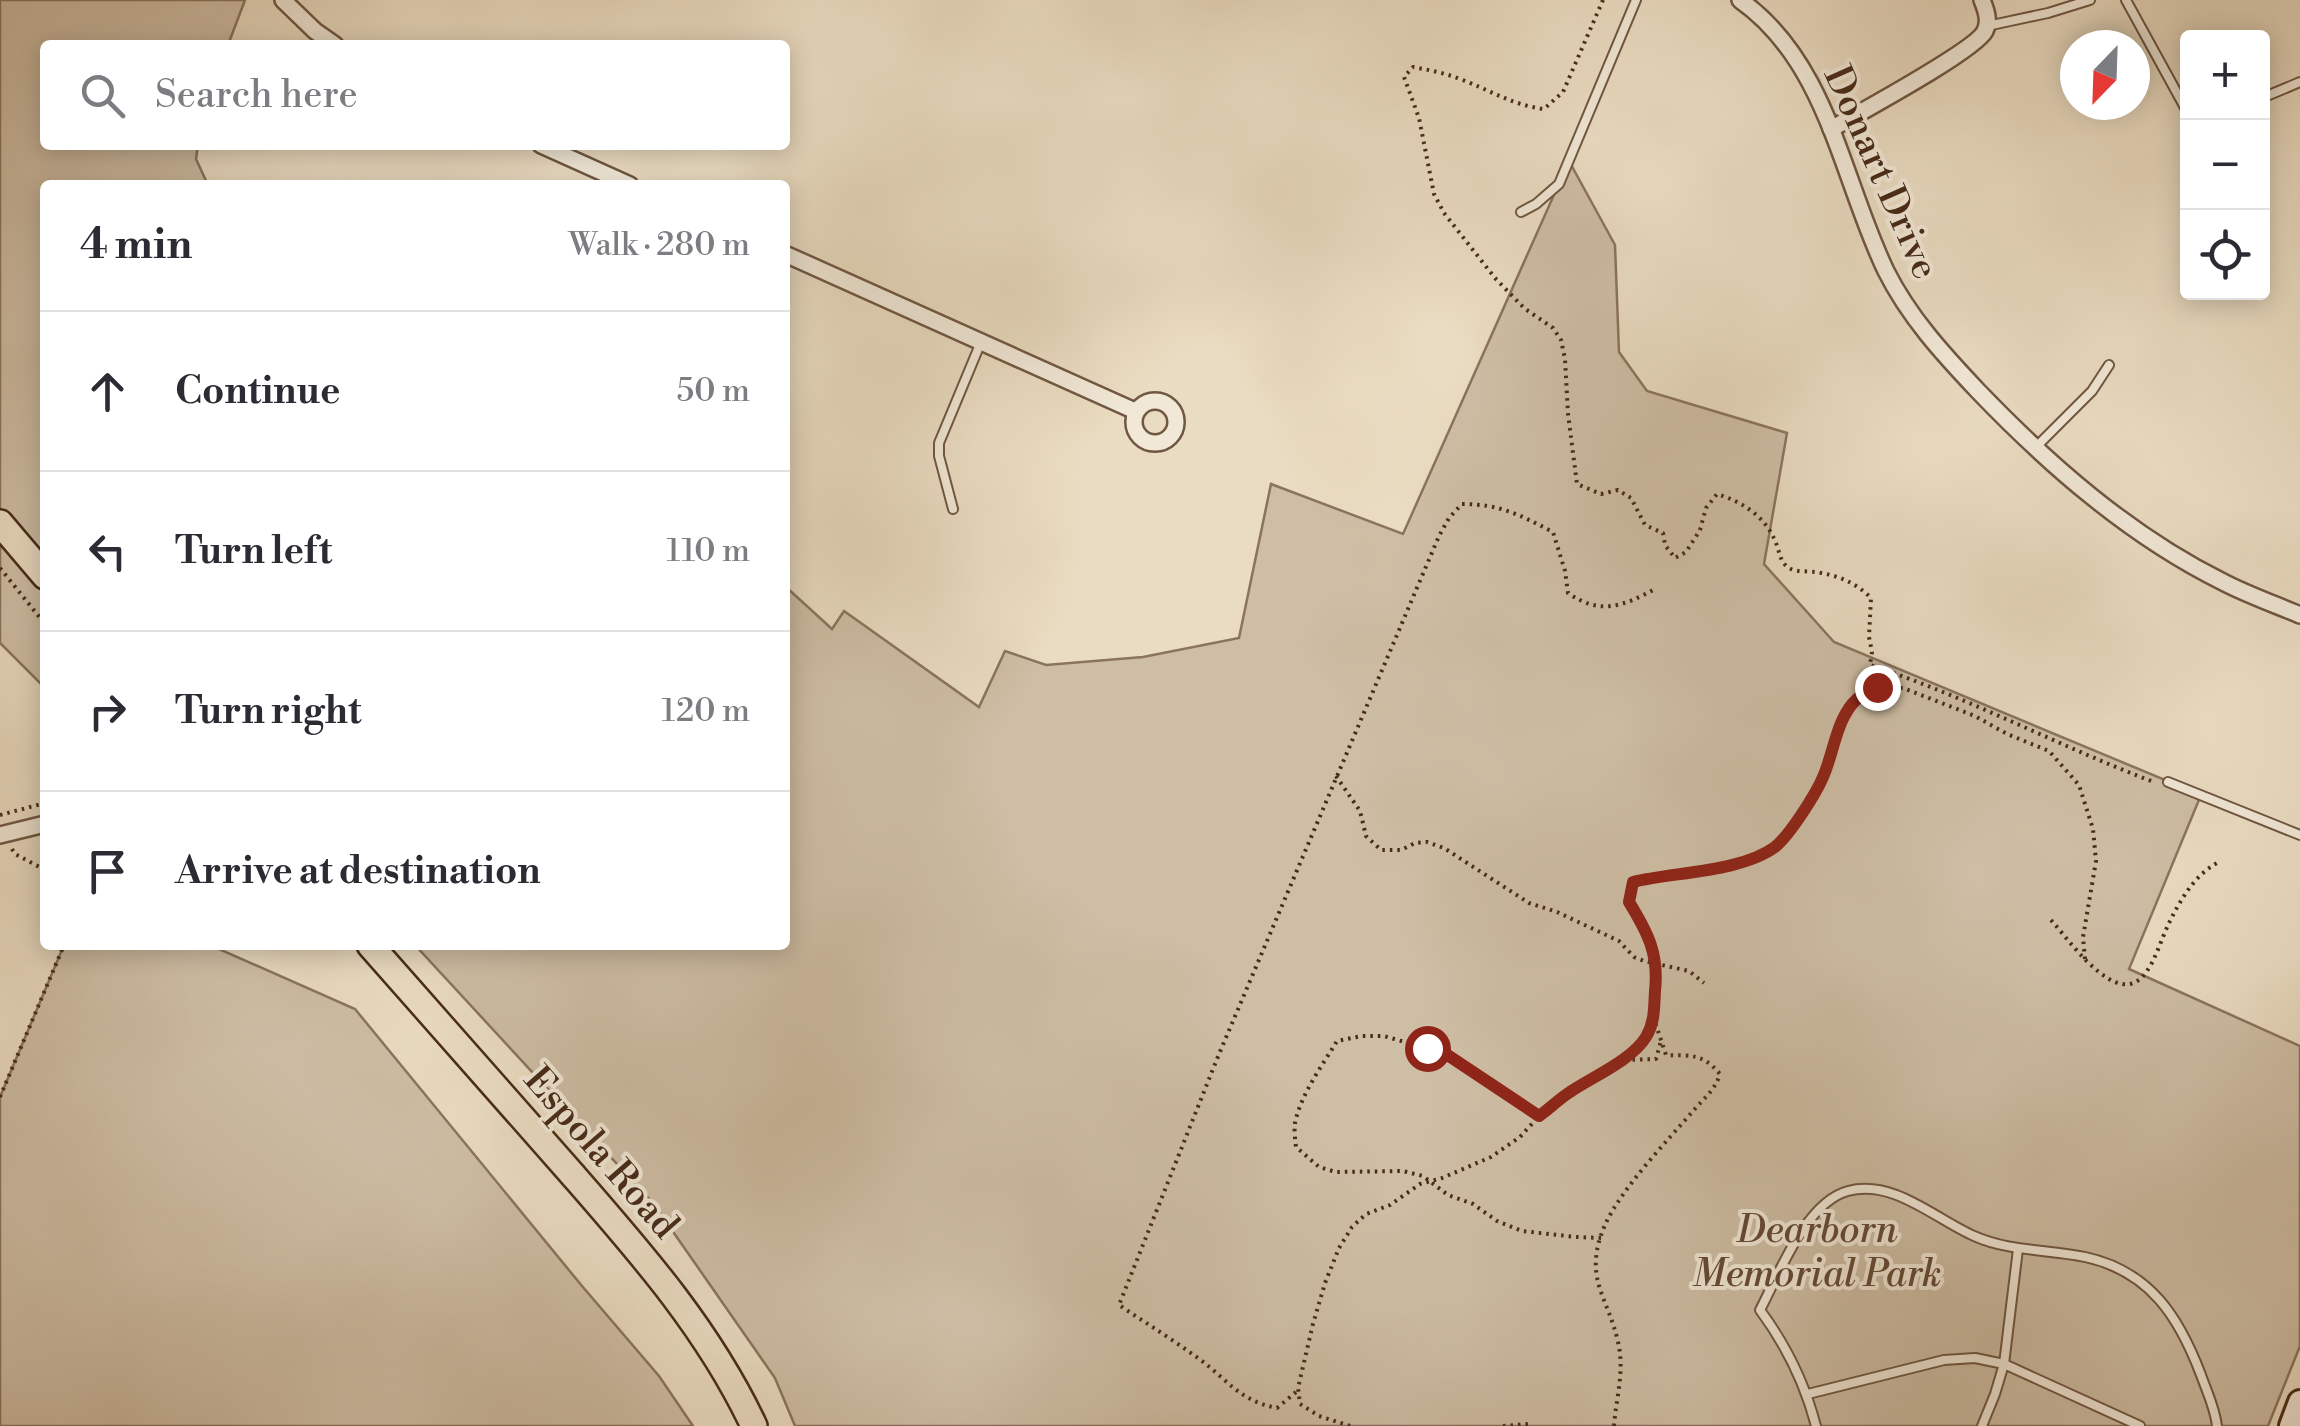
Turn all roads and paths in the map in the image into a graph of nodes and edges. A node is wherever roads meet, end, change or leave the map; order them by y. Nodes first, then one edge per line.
1 (283, 0) edge
2 (1603, 0) edge
3 (1636, 0) edge
4 (1740, 0) edge
5 (1982, 0) edge
6 (2090, 0) edge
7 (2126, 0) edge
8 (1986, 26) junction
9 (328, 40) edge
10 (2300, 82) edge
11 (2270, 95) edge
12 (2180, 99) edge
13 (1831, 128) junction
14 (552, 150) edge
15 (619, 180) edge
16 (1521, 212) dead end
17 (790, 256) edge
18 (981, 342) junction
19 (2109, 365) dead end
20 (1135, 411) dead end
21 (2035, 448) junction
22 (953, 508) dead end
23 (0, 524) edge
24 (0, 568) edge
25 (40, 570) edge
26 (1657, 588) dead end
27 (2300, 615) edge
28 (40, 618) edge
29 (1336, 776) junction
30 (2168, 782) joint
31 (40, 804) edge
32 (0, 815) edge
33 (40, 825) edge
34 (2, 834) edge
35 (2300, 835) edge
36 (2218, 863) dead end
37 (40, 867) edge
38 (2051, 920) dead end
39 (62, 950) edge
40 (374, 950) edge
41 (2085, 960) junction
42 (1704, 983) dead end
43 (1654, 1019) junction
44 (1661, 1041) junction
45 (1621, 1060) junction
46 (0, 1097) edge
47 (1539, 1116) junction
48 (1602, 1238) junction
49 (2018, 1249) junction
50 (2004, 1364) junction
51 (1298, 1391) junction
52 (1808, 1394) junction
53 (2300, 1402) edge
54 (2127, 1423) edge
55 (754, 1426) edge
56 (1350, 1426) edge
57 (1503, 1426) edge
58 (1530, 1426) edge
59 (1614, 1426) edge
60 (1816, 1426) edge
61 (1982, 1426) edge
62 (2140, 1426) edge
63 (2217, 1426) edge
64 (2291, 1426) edge

1 - 9 street
2 - 30 path
3 - 16 lane
4 - 13 street, Donart Drive
5 - 8 street
6 - 8 lane
7 - 12 lane
8 - 13 street
10 - 11 lane
13 - 21 street, Donart Drive
14 - 15 street
17 - 18 street
18 - 20 street
18 - 22 lane
19 - 21 lane
21 - 27 street, Donart Drive
23 - 25 main road
24 - 28 path
26 - 29 path
29 - 42 path
29 - 51 path
30 - 35 lane
31 - 32 path
33 - 34 street
34 - 37 path
36 - 41 path
38 - 41 path
39 - 46 path
40 - 55 main road, Espola Road
41 - 43 path
43 - 44 path
43 - 45 path
44 - 45 path
44 - 48 path
45 - 47 path
47 - 48 path
47 - 51 path
48 - 59 path
49 - 50 lane
49 - 52 lane
49 - 63 lane
50 - 52 lane
50 - 54 lane
50 - 61 lane
51 - 56 path
52 - 60 lane
53 - 64 street
54 - 62 lane
57 - 58 path

